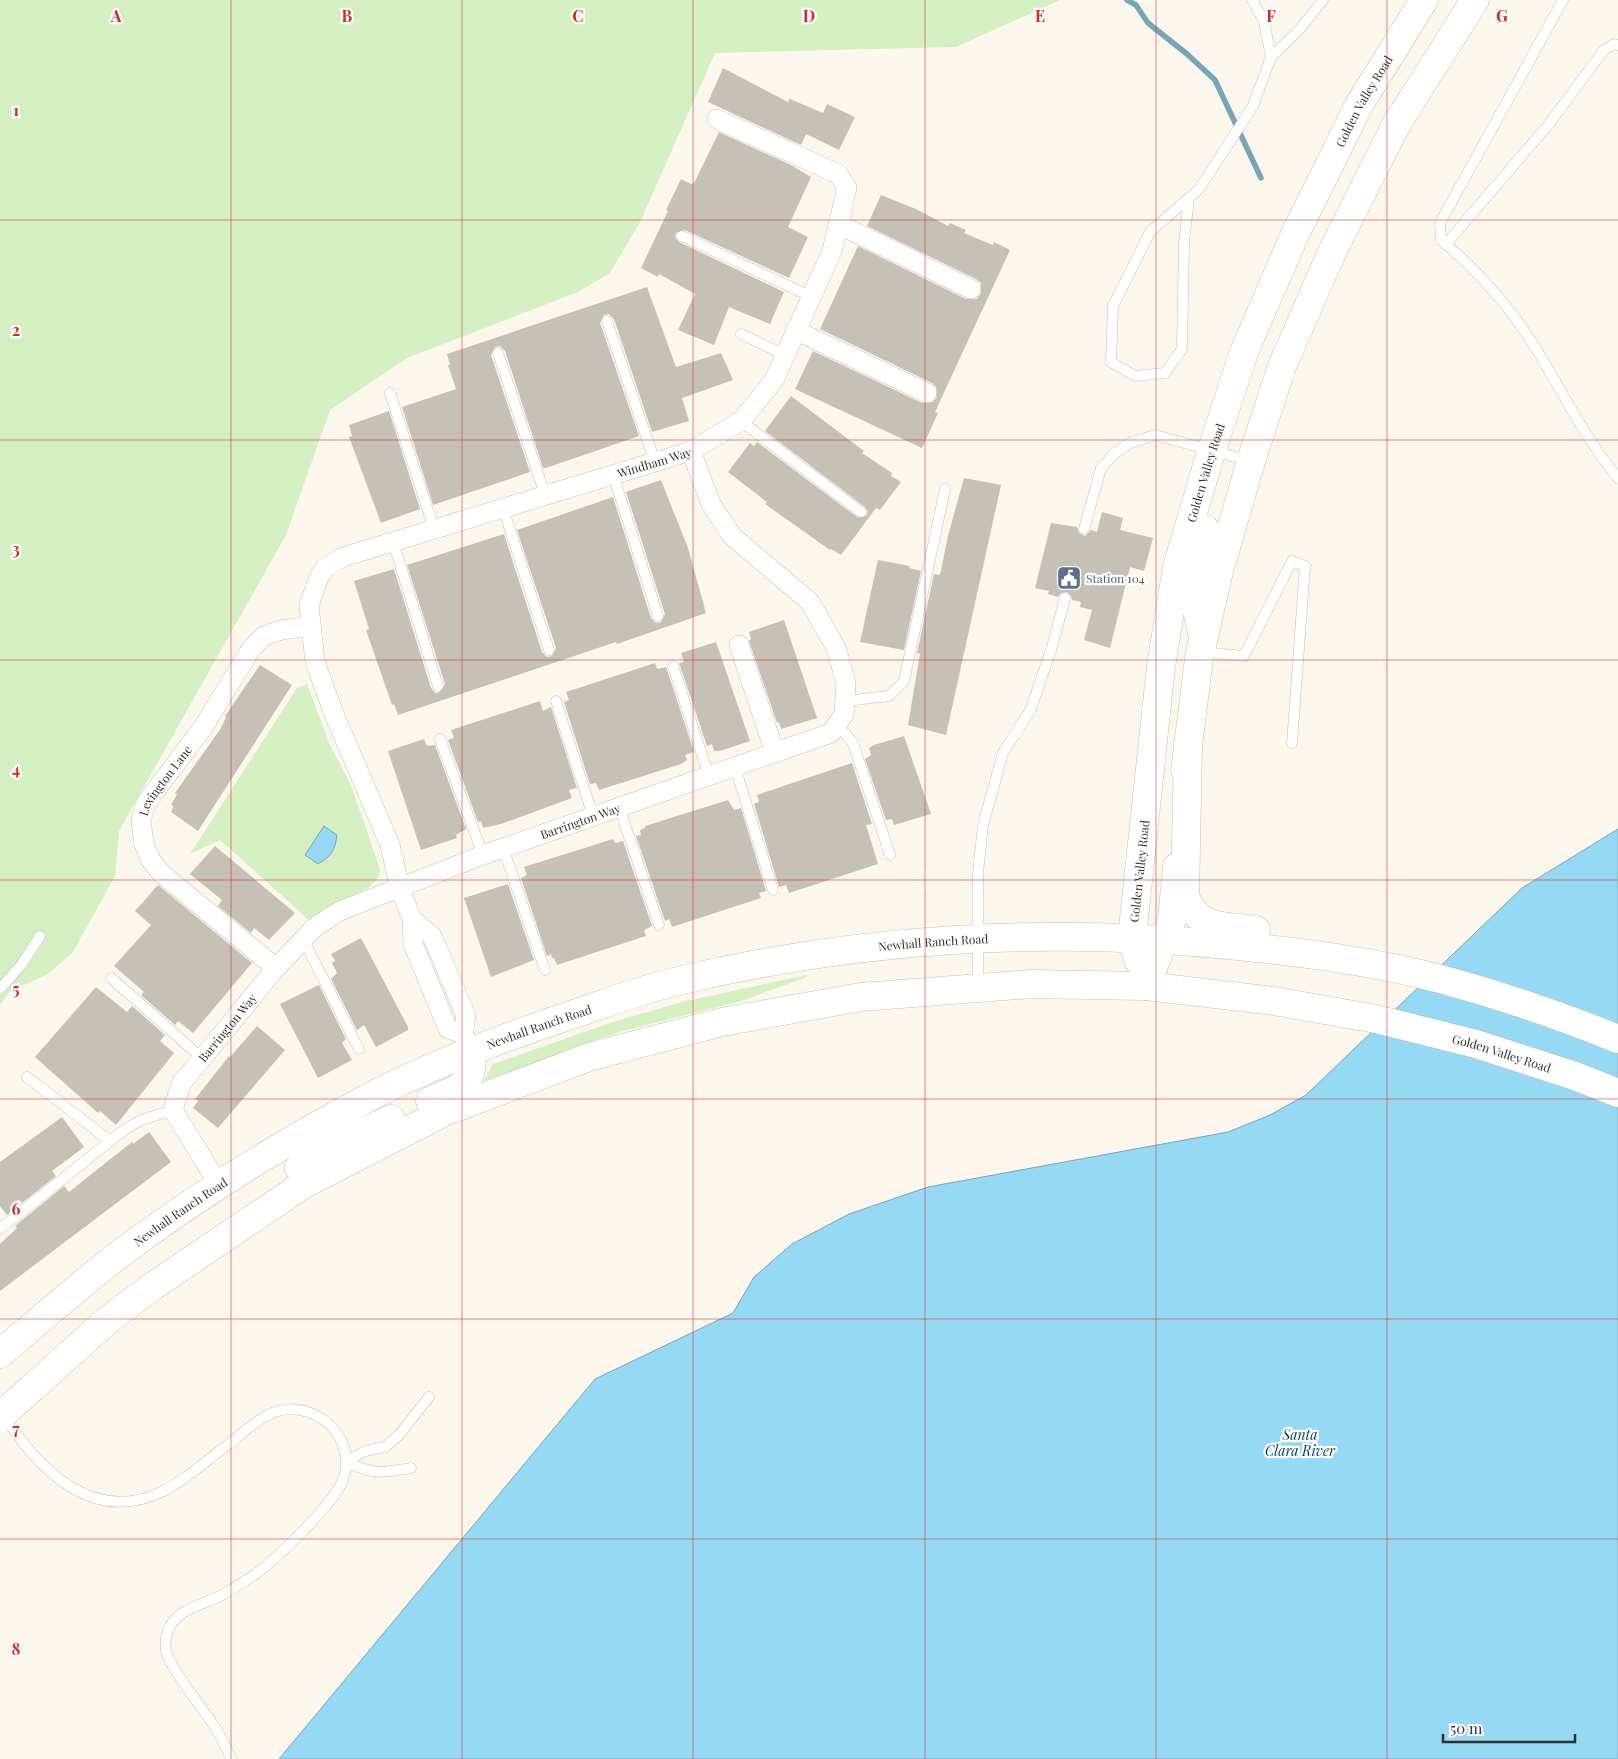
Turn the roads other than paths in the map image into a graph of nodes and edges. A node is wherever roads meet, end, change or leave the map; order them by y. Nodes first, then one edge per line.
1 (1252, 0) edge
2 (1323, 0) edge
3 (1424, 0) edge
4 (1475, 0) edge
5 (1563, 0) edge
6 (1618, 45) edge
7 (1271, 57) junction
8 (717, 119) dead end
9 (1188, 198) junction
10 (838, 224) junction
11 (682, 236) dead end
12 (1446, 244) junction
13 (971, 289) dead end
14 (810, 296) junction
15 (607, 321) dead end
16 (795, 330) junction
17 (740, 334) dead end
18 (498, 353) dead end
19 (785, 355) junction
20 (390, 393) dead end
21 (927, 393) dead end
22 (741, 421) junction
23 (1212, 449) junction
24 (691, 450) junction
25 (1251, 461) junction
26 (655, 462) junction
27 (613, 474) junction
28 (1618, 478) edge
29 (945, 490) dead end
30 (545, 495) junction
31 (1196, 502) junction
32 (503, 508) junction
33 (861, 512) dead end
34 (434, 529) junction
35 (1084, 529) dead end
36 (393, 542) junction
37 (1065, 598) dead end
38 (658, 616) dead end
39 (310, 626) junction
40 (739, 645) dead end
41 (1202, 645) junction
42 (549, 650) dead end
43 (673, 666) dead end
44 (438, 686) dead end
45 (845, 700) junction
46 (556, 701) dead end
47 (837, 724) junction
48 (440, 740) dead end
49 (1292, 743) dead end
50 (1188, 745) junction
51 (775, 753) junction
52 (735, 767) junction
53 (709, 776) junction
54 (620, 807) junction
55 (593, 816) junction
56 (503, 848) junction
57 (483, 855) junction
58 (890, 855) dead end
59 (400, 889) junction
60 (773, 890) dead end
61 (659, 925) dead end
62 (40, 936) dead end
63 (1132, 937) junction
64 (978, 938) junction
65 (303, 939) junction
66 (1163, 939) junction
67 (1315, 955) junction
68 (276, 968) junction
69 (545, 970) dead end
70 (111, 978) dead end
71 (1146, 986) junction
72 (978, 988) junction
73 (0, 989) edge
74 (1618, 1039) edge
75 (467, 1042) junction
76 (359, 1049) dead end
77 (202, 1058) junction
78 (27, 1077) dead end
79 (1618, 1093) edge
80 (174, 1110) junction
81 (110, 1141) junction
82 (220, 1185) junction
83 (0, 1229) edge
84 (195, 1258) junction
85 (3, 1352) edge
86 (429, 1397) dead end
87 (0, 1408) edge
88 (0, 1417) edge
89 (346, 1462) junction
90 (411, 1468) dead end
91 (231, 1759) edge

1 - 7 lane
2 - 7 lane
3 - 23 main road, Golden Valley Road
4 - 25 main road
5 - 12 lane
6 - 12 lane
7 - 9 lane
8 - 10 street, Windham Way
9 - 9 lane
10 - 13 street
10 - 14 street, Windham Way
11 - 14 lane
12 - 28 lane
14 - 16 street, Windham Way
15 - 26 lane
16 - 19 street, Windham Way
16 - 21 street
17 - 19 lane
18 - 30 lane
19 - 22 street, Windham Way
20 - 34 lane
22 - 24 street, Windham Way
22 - 33 lane
23 - 25 lane
23 - 31 main road, Golden Valley Road
23 - 35 lane
24 - 26 street, Windham Way
24 - 45 street
25 - 41 main road
26 - 27 street, Windham Way
27 - 30 street, Windham Way
27 - 38 lane
29 - 45 lane
30 - 32 street, Windham Way
31 - 41 main road
31 - 63 main road, Golden Valley Road
32 - 34 street, Windham Way
32 - 42 lane
34 - 36 street, Windham Way
36 - 39 street, Windham Way
36 - 44 lane
37 - 64 lane
39 - 59 street
39 - 68 street, Lexington Lane
40 - 51 street
41 - 49 lane
41 - 50 main road
43 - 53 lane
45 - 47 street
46 - 55 lane
47 - 51 street, Barrington Way
47 - 58 lane
48 - 57 lane
50 - 66 main road
50 - 67 main road
51 - 52 street, Barrington Way
52 - 53 street, Barrington Way
52 - 60 lane
53 - 54 street, Barrington Way
54 - 55 street, Barrington Way
54 - 61 lane
55 - 56 street, Barrington Way
56 - 57 street, Barrington Way
56 - 69 lane
57 - 59 street, Barrington Way
59 - 65 street, Barrington Way
59 - 75 street
62 - 73 lane
63 - 64 main road, Newhall Ranch Road
63 - 66 main road, Newhall Ranch Road
63 - 71 main road, Golden Valley Road
64 - 72 lane
64 - 75 main road, Newhall Ranch Road
65 - 68 street, Barrington Way
65 - 76 lane
66 - 67 main road
66 - 71 main road
67 - 74 main road
68 - 77 street, Barrington Way
70 - 77 lane
71 - 72 main road
71 - 79 main road, Golden Valley Road
72 - 84 main road
75 - 82 main road, Newhall Ranch Road
75 - 84 main road
77 - 80 street, Barrington Way
78 - 81 lane
80 - 81 lane
80 - 82 street
81 - 83 lane
82 - 85 main road, Newhall Ranch Road
84 - 88 main road, bridge
86 - 89 lane
87 - 89 lane
89 - 90 lane
89 - 91 lane

